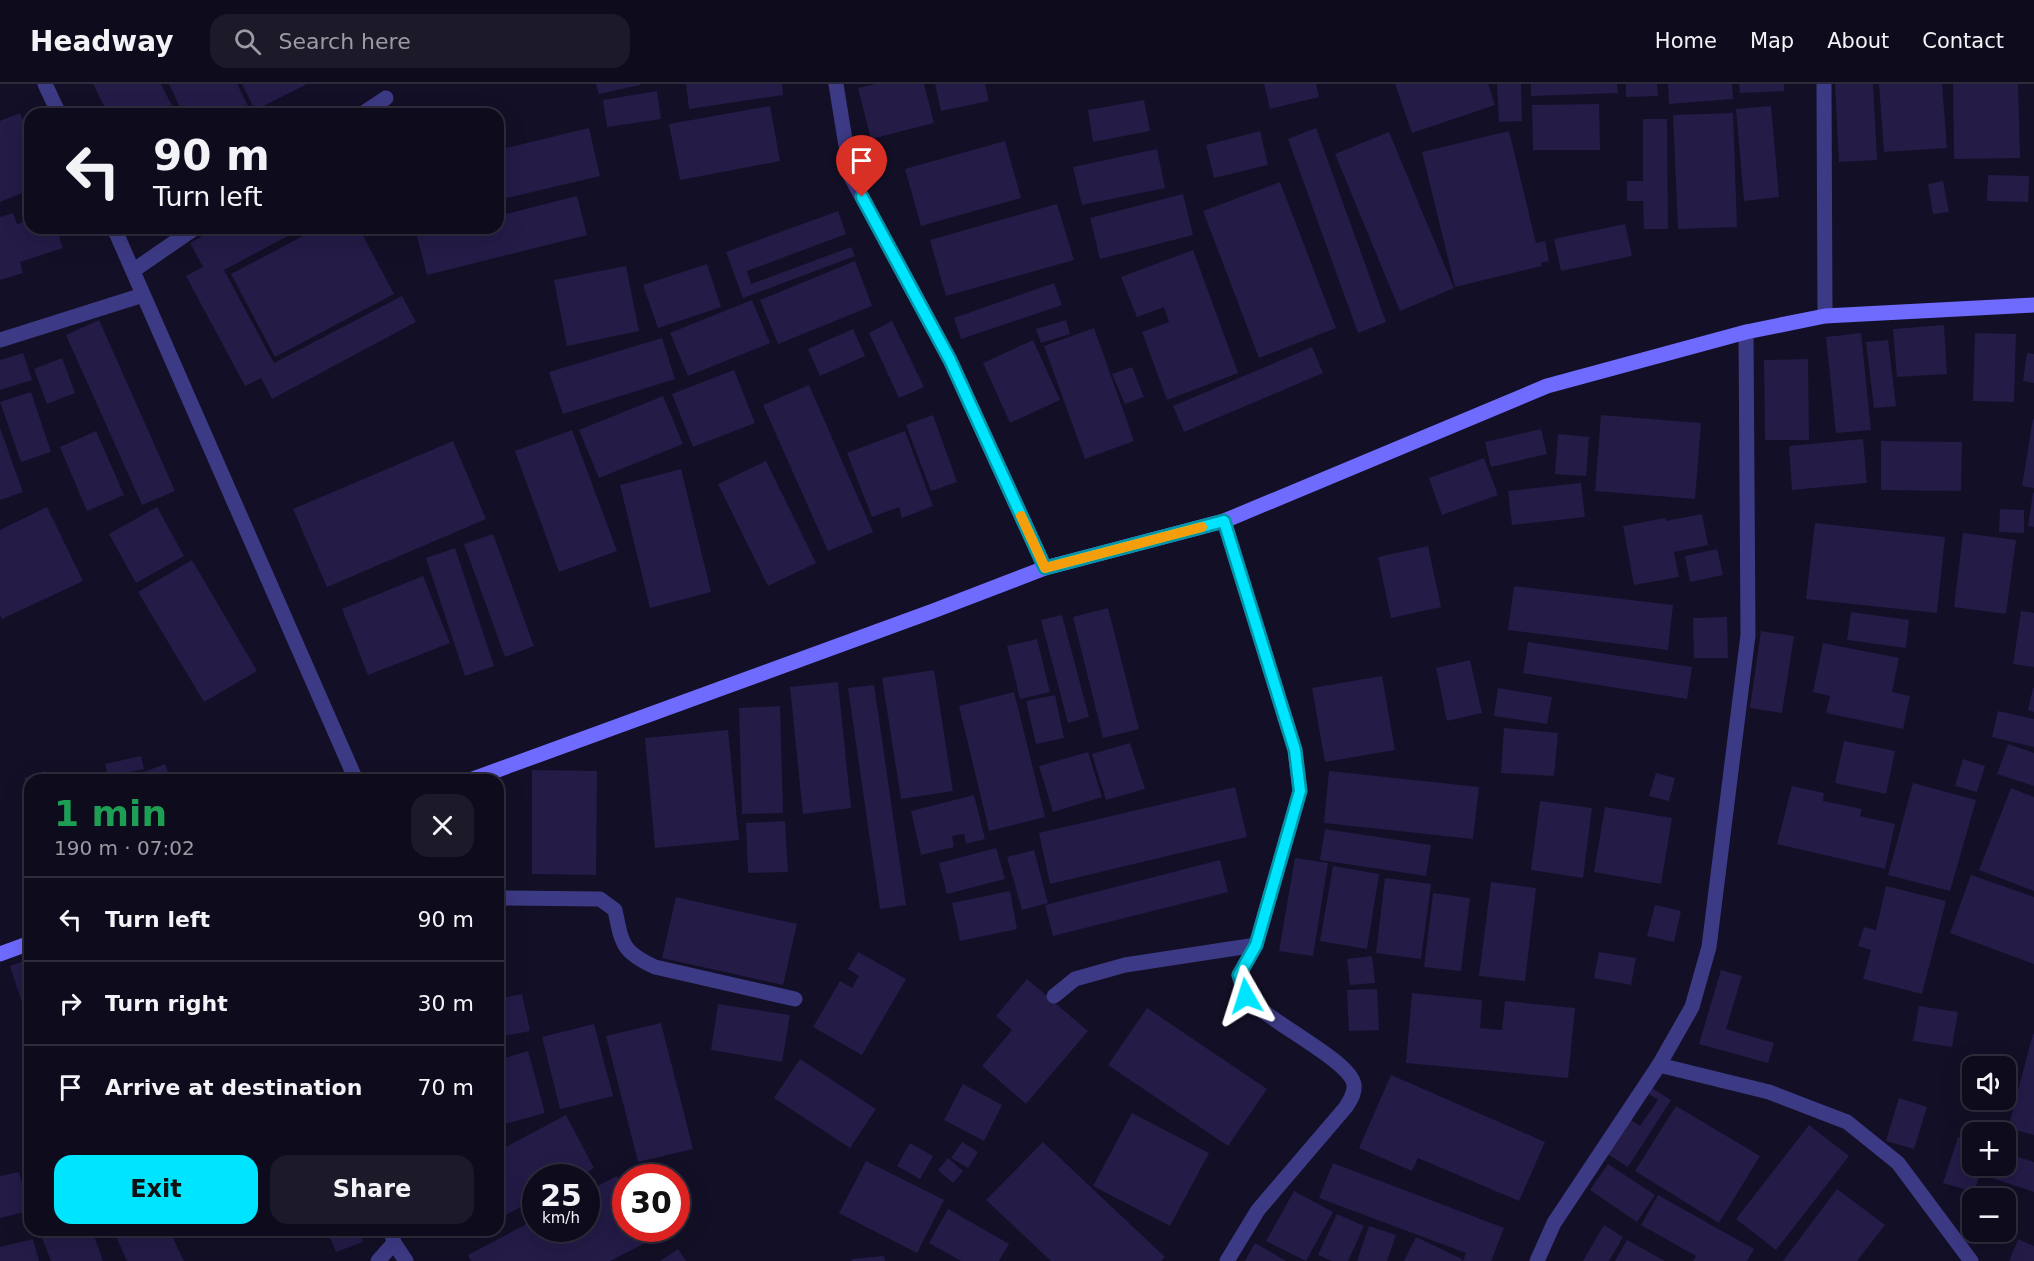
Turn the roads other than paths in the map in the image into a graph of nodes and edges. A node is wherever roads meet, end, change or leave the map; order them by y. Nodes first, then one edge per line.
1 (45, 84) edge
2 (836, 84) edge
3 (1824, 84) edge
4 (386, 98) dead end
5 (56, 108) edge
6 (371, 108) edge
7 (117, 234) edge
8 (186, 234) edge
9 (134, 270) junction
10 (142, 295) junction
11 (2034, 305) edge
12 (1825, 316) junction
13 (1746, 333) junction
14 (0, 340) edge
15 (1224, 521) junction
16 (1045, 568) junction
17 (353, 774) edge
18 (486, 774) edge
19 (504, 898) edge
20 (1256, 945) junction
21 (24, 946) edge
22 (0, 954) edge
23 (1054, 996) dead end
24 (795, 999) dead end
25 (1659, 1065) junction
26 (393, 1237) edge
27 (378, 1261) edge
28 (406, 1261) edge
29 (1227, 1261) edge
30 (1537, 1261) edge
31 (1971, 1261) edge

1 - 5 street
2 - 16 street
3 - 12 street
4 - 6 street
7 - 9 street
8 - 9 street
9 - 10 street
10 - 14 street
10 - 17 street
11 - 12 street
12 - 13 street
13 - 15 street
13 - 25 street
15 - 16 street
15 - 20 street
16 - 18 street
19 - 24 street
20 - 23 street
20 - 29 street
21 - 22 street
25 - 30 street
25 - 31 street
26 - 27 street
26 - 28 street

